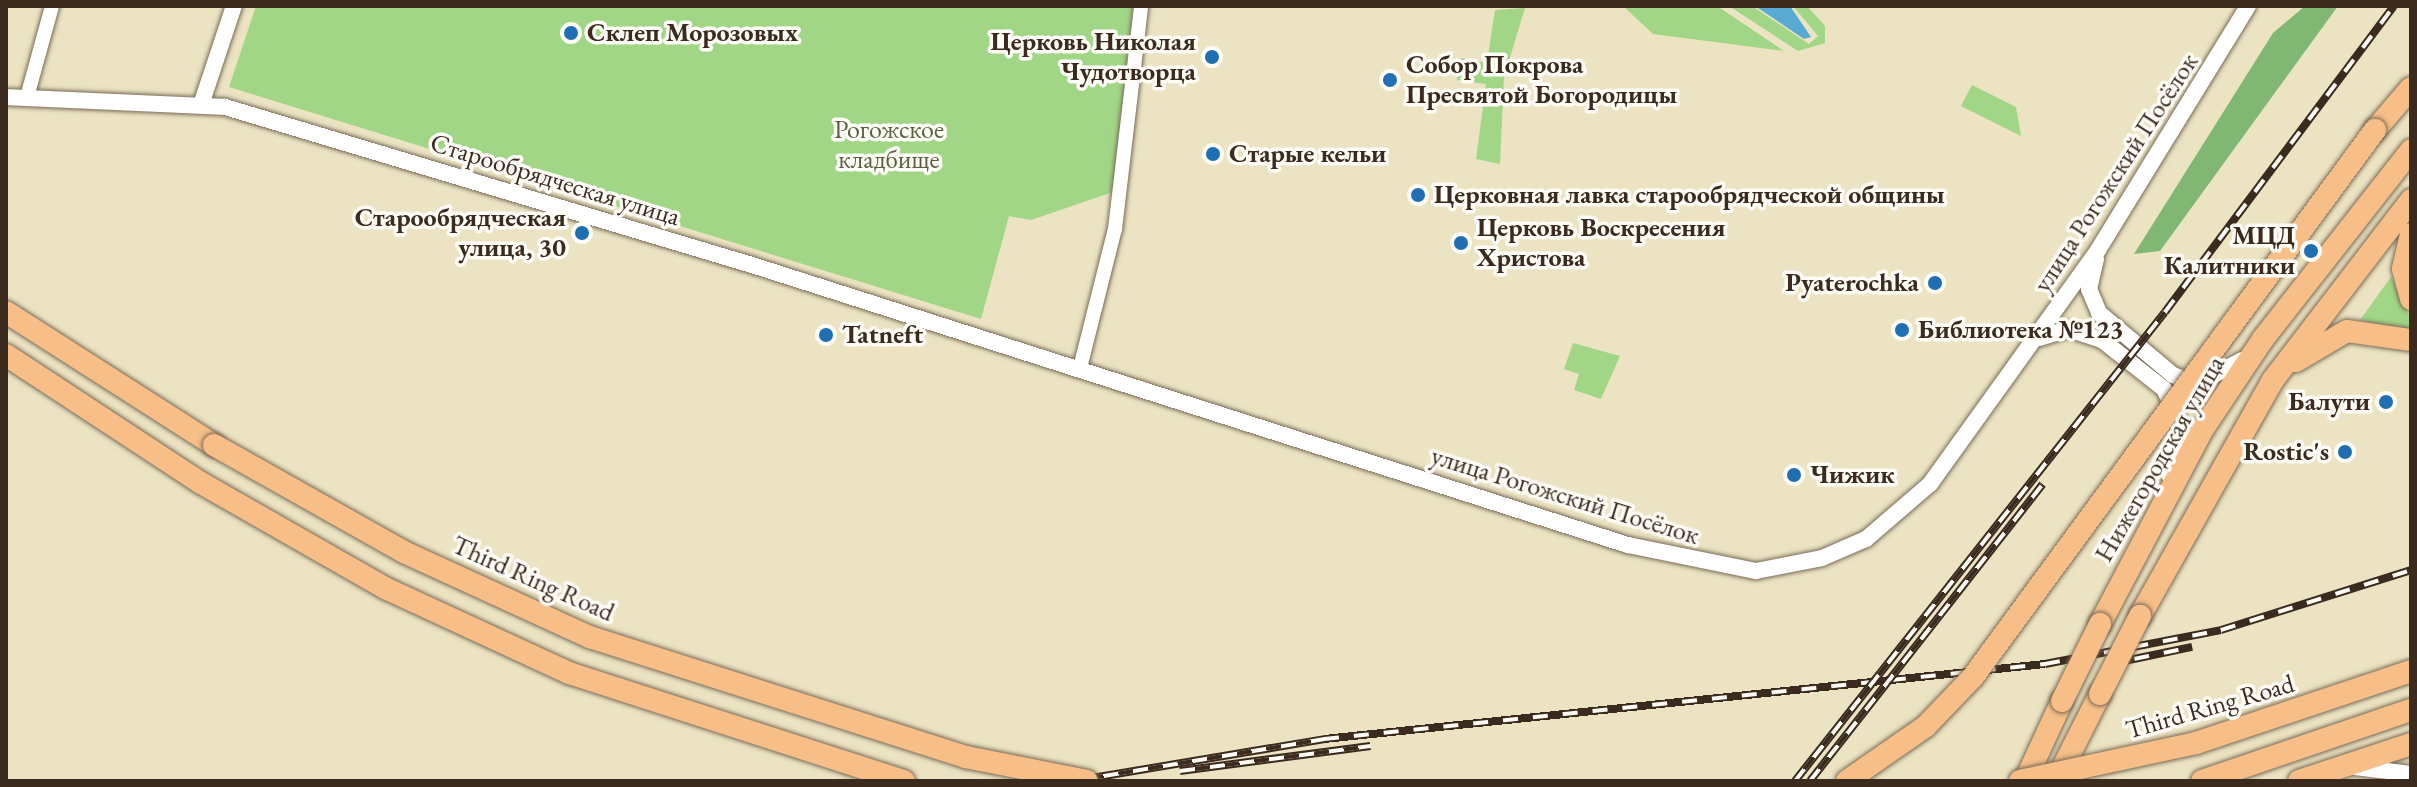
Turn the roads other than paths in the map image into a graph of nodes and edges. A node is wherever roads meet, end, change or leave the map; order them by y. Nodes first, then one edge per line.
1 (52, 6) edge
2 (234, 6) edge
3 (1141, 6) edge
4 (2248, 6) edge
5 (2411, 88) edge
6 (6, 97) edge
7 (27, 97) junction
8 (202, 102) junction
9 (2411, 150) edge
10 (2411, 200) edge
11 (2411, 234) edge
12 (2098, 250) junction
13 (6, 299) edge
14 (2411, 299) edge
15 (6, 312) edge
16 (2263, 339) junction
17 (2411, 340) edge
18 (2032, 344) junction
19 (6, 355) edge
20 (77, 357) junction
21 (6, 362) edge
22 (1080, 368) junction
23 (2273, 380) junction
24 (54, 387) junction
25 (2160, 506) junction
26 (2411, 671) edge
27 (2100, 694) junction
28 (2411, 710) edge
29 (2411, 744) edge
30 (2328, 773) edge
31 (2411, 774) edge
32 (904, 781) edge
33 (1087, 781) edge
34 (1847, 781) edge
35 (2022, 781) edge
36 (2056, 781) edge
37 (2072, 781) edge
38 (2202, 781) edge
39 (2299, 781) edge

1 - 7 street
2 - 8 street
3 - 22 street
4 - 12 street, улица Рогожский Посёлок
5 - 34 main road, bridge
6 - 7 street, Старообрядческая улица
7 - 8 street, Старообрядческая улица
8 - 22 street, Старообрядческая улица
9 - 16 main road, Нижегородская улица
10 - 23 main road
11 - 14 main road
12 - 16 street
12 - 18 street, улица Рогожский Посёлок
13 - 20 main road
15 - 20 main road, Third Ring Road
16 - 25 main road, Нижегородская улица
17 - 23 main road
18 - 22 street, улица Рогожский Посёлок
18 - 25 street
19 - 24 main road
20 - 33 main road, Third Ring Road, bridge
21 - 24 main road
23 - 27 main road, bridge
24 - 32 main road
25 - 35 main road, Нижегородская улица, bridge
26 - 35 main road, Third Ring Road, bridge
27 - 36 main road
27 - 37 main road
28 - 38 main road
29 - 30 main road
30 - 31 street
30 - 39 main road

